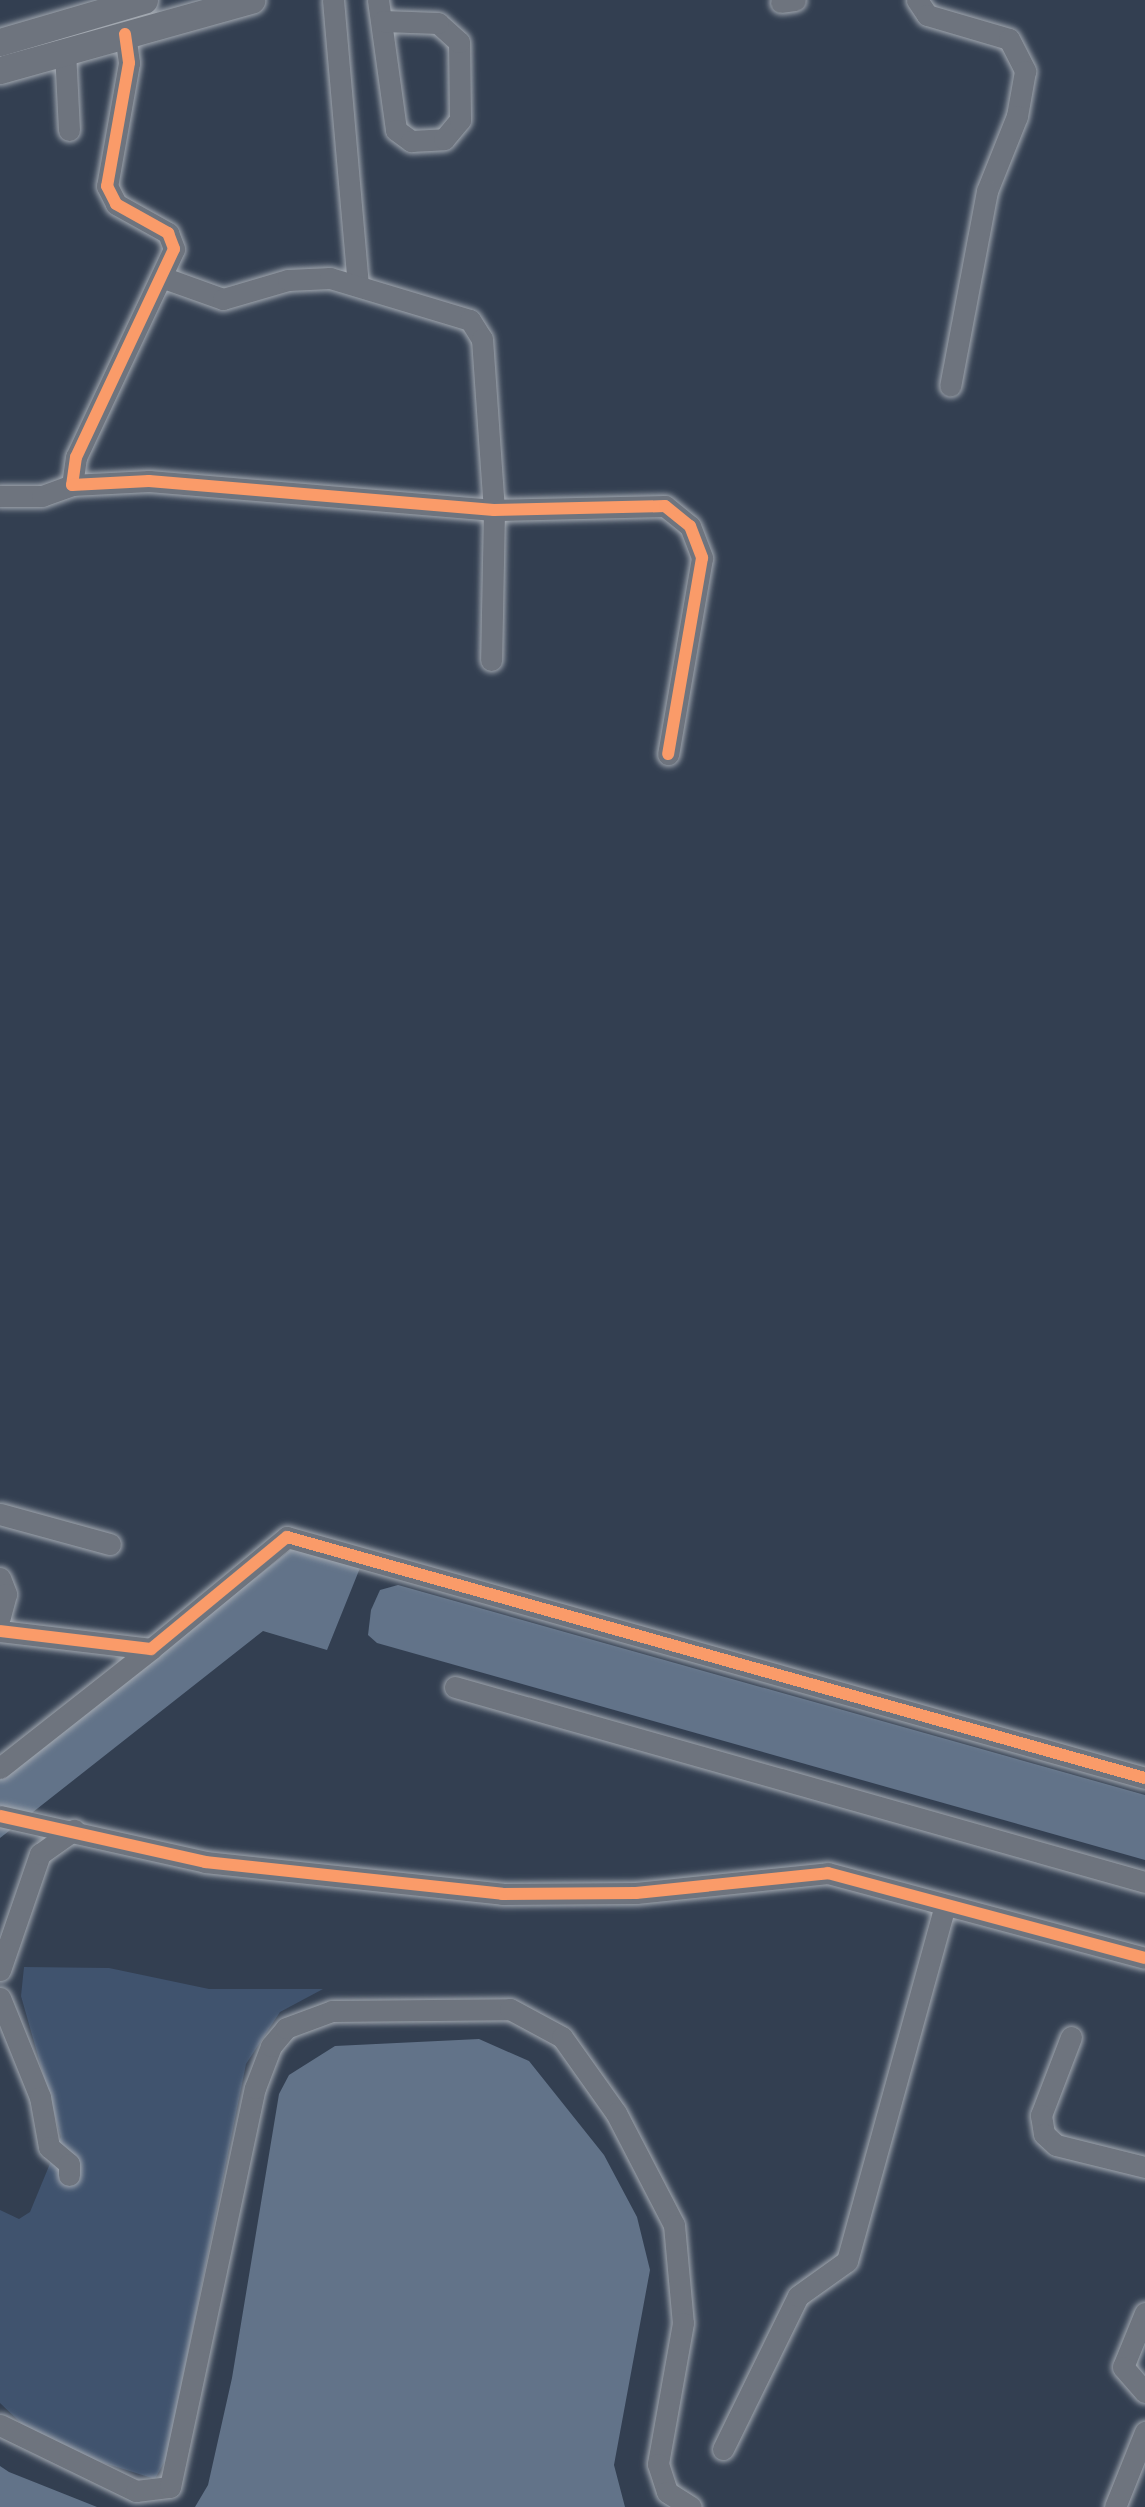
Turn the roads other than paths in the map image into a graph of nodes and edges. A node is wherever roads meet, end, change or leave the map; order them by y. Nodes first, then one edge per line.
1 (144, 0) edge
2 (251, 0) edge
3 (333, 0) edge
4 (917, 0) edge
5 (381, 10) edge
6 (125, 34) junction
7 (0, 42) edge
8 (65, 51) junction
9 (0, 70) edge
10 (69, 130) dead end
11 (166, 278) junction
12 (358, 283) junction
13 (950, 386) dead end
14 (72, 485) junction
15 (0, 496) edge
16 (494, 510) junction
17 (491, 659) dead end
18 (668, 754) dead end
19 (0, 1514) edge
20 (110, 1544) dead end
21 (0, 1578) edge
22 (0, 1617) edge
23 (0, 1630) edge
24 (151, 1649) junction
25 (455, 1687) dead end
26 (0, 1768) edge
27 (1145, 1778) edge
28 (0, 1816) edge
29 (74, 1830) junction
30 (1145, 1882) edge
31 (945, 1905) junction
32 (1145, 1958) edge
33 (0, 1970) edge
34 (0, 1998) edge
35 (1072, 2037) dead end
36 (1145, 2168) edge
37 (70, 2175) dead end
38 (1145, 2313) edge
39 (1145, 2392) edge
40 (0, 2425) edge
41 (1145, 2432) edge
42 (723, 2450) dead end
43 (691, 2507) edge
44 (1115, 2507) edge

1 - 7 main road
2 - 6 main road
3 - 12 street
4 - 13 street
5 - 5 street
6 - 8 main road
6 - 11 street
8 - 9 main road
8 - 10 street
11 - 12 street
11 - 14 street
12 - 16 street
14 - 15 street
14 - 16 street
16 - 17 street
16 - 18 street
19 - 20 street
21 - 22 street
23 - 24 street
24 - 26 street
24 - 27 street
25 - 30 street
28 - 29 street
29 - 31 street
29 - 33 street
31 - 32 street
31 - 42 street
34 - 37 street
35 - 36 street
38 - 39 street
40 - 43 street
41 - 44 street

